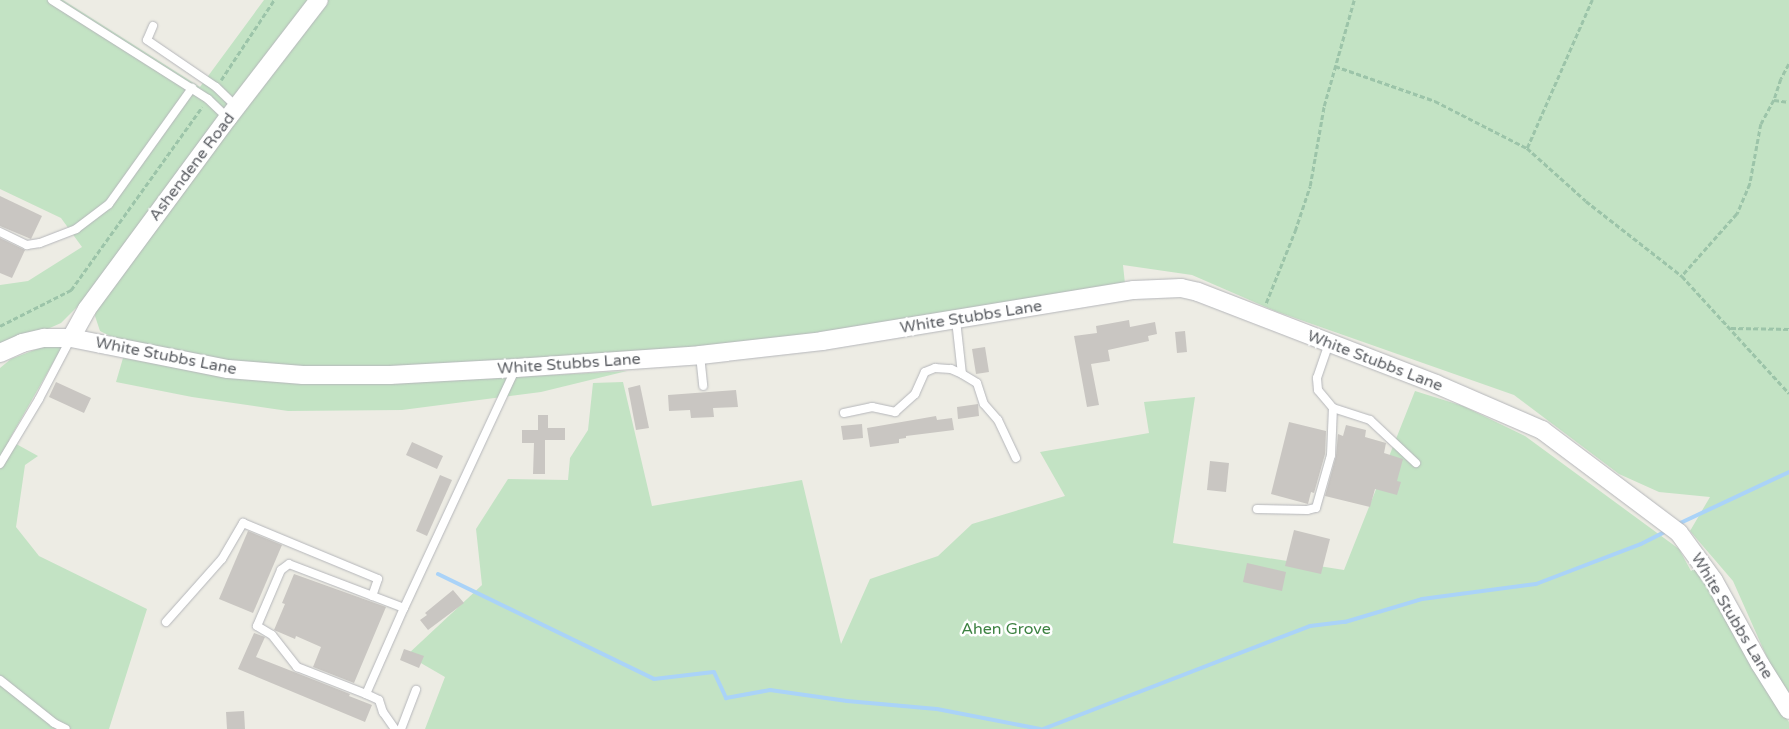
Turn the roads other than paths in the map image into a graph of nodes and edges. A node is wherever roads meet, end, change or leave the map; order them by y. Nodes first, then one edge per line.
1 (52, 0) edge
2 (319, 0) edge
3 (153, 26) dead end
4 (192, 88) junction
5 (233, 113) junction
6 (0, 232) edge
7 (956, 320) junction
8 (72, 338) junction
9 (1329, 344) junction
10 (0, 353) edge
11 (700, 355) junction
12 (516, 368) junction
13 (962, 374) junction
14 (703, 386) dead end
15 (1333, 408) junction
16 (844, 414) dead end
17 (1016, 458) dead end
18 (1416, 463) dead end
19 (0, 464) edge
20 (1257, 509) dead end
21 (372, 596) junction
22 (404, 608) junction
23 (166, 622) dead end
24 (0, 680) edge
25 (416, 690) dead end
26 (366, 694) junction
27 (1789, 710) edge
28 (66, 729) edge
29 (395, 729) edge
30 (401, 729) edge

1 - 4 lane
2 - 5 street, Ashendene Road
3 - 5 lane
4 - 5 lane
4 - 6 lane
5 - 8 street, Ashendene Road
7 - 9 street, White Stubbs Lane
7 - 11 street, White Stubbs Lane
7 - 13 lane
8 - 10 street, White Stubbs Lane
8 - 12 street, White Stubbs Lane
8 - 19 lane
9 - 15 lane
9 - 27 street, White Stubbs Lane
11 - 12 street, White Stubbs Lane
11 - 14 lane
12 - 22 lane
13 - 16 lane
13 - 17 lane
15 - 18 lane
15 - 20 lane
21 - 22 lane
21 - 23 lane
21 - 26 lane
22 - 26 lane
24 - 28 lane
25 - 30 lane
26 - 29 lane

